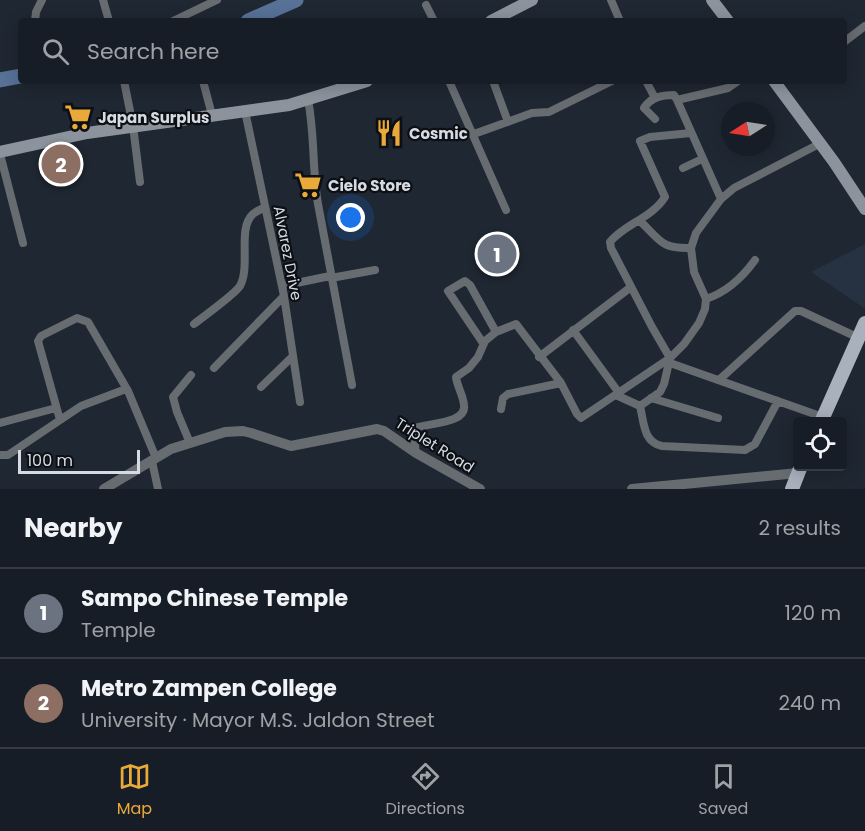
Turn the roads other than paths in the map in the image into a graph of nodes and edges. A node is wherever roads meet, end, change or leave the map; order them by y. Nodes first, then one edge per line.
1 (42, 0) edge
2 (104, 0) edge
3 (217, 0) edge
4 (532, 0) edge
5 (611, 0) edge
6 (712, 0) edge
7 (426, 5) dead end
8 (35, 18) edge
9 (108, 18) edge
10 (179, 18) edge
11 (432, 18) edge
12 (497, 18) edge
13 (619, 18) edge
14 (726, 18) edge
15 (865, 26) edge
16 (847, 40) edge
17 (125, 84) edge
18 (204, 84) edge
19 (359, 84) edge
20 (450, 84) edge
21 (494, 84) edge
22 (606, 84) edge
23 (648, 84) edge
24 (734, 84) edge
25 (776, 84) edge
26 (655, 98) junction
27 (308, 100) junction
28 (677, 100) junction
29 (245, 111) junction
30 (212, 115) junction
31 (655, 119) dead end
32 (508, 122) junction
33 (134, 126) junction
34 (691, 133) junction
35 (474, 134) junction
36 (820, 143) junction
37 (0, 153) edge
38 (702, 159) junction
39 (683, 168) dead end
40 (140, 183) dead end
41 (721, 199) junction
42 (265, 207) junction
43 (865, 209) edge
44 (506, 210) dead end
45 (640, 221) junction
46 (23, 243) dead end
47 (692, 248) junction
48 (755, 260) dead end
49 (375, 270) dead end
50 (331, 277) junction
51 (282, 286) junction
52 (631, 287) junction
53 (284, 296) junction
54 (706, 299) junction
55 (865, 323) edge
56 (194, 324) dead end
57 (573, 330) junction
58 (496, 332) junction
59 (859, 338) junction
60 (483, 343) junction
61 (293, 356) junction
62 (539, 357) junction
63 (670, 360) junction
64 (214, 368) dead end
65 (191, 375) dead end
66 (719, 380) junction
67 (561, 383) junction
68 (352, 386) dead end
69 (261, 387) dead end
70 (126, 389) junction
71 (618, 394) junction
72 (651, 398) junction
73 (778, 401) junction
74 (300, 402) dead end
75 (640, 406) junction
76 (56, 408) junction
77 (501, 409) dead end
78 (817, 417) edge
79 (823, 417) edge
80 (718, 418) dead end
81 (60, 420) junction
82 (0, 423) edge
83 (190, 443) junction
84 (416, 453) junction
85 (0, 455) edge
86 (154, 459) junction
87 (794, 471) edge
88 (800, 471) edge
89 (696, 486) edge
90 (104, 489) edge
91 (158, 489) edge
92 (479, 489) edge
93 (632, 489) edge
94 (792, 489) edge

1 - 8 street
2 - 9 street
3 - 10 street
4 - 12 main road
5 - 13 street
6 - 14 main road
7 - 11 street
15 - 16 street
17 - 33 street
18 - 30 street
19 - 27 main road
20 - 35 street
21 - 32 street
22 - 32 street
23 - 26 street
24 - 28 street
25 - 36 main road
26 - 28 street
26 - 31 street
27 - 29 main road
27 - 50 street
28 - 34 street
29 - 30 main road
29 - 42 street, Alvarez Drive
30 - 33 main road
32 - 35 street
33 - 37 main road
33 - 40 street
34 - 38 street
34 - 45 street
35 - 44 street
36 - 41 street
36 - 43 main road
37 - 46 street
38 - 39 street
38 - 41 street
41 - 47 street
42 - 51 street, Alvarez Drive
42 - 56 street
45 - 47 street
45 - 52 street
47 - 54 street
48 - 54 street
49 - 50 street
50 - 51 street
50 - 68 street
51 - 53 street, Alvarez Drive
52 - 57 street
52 - 63 street
53 - 61 street, Alvarez Drive
53 - 64 street
54 - 63 street
55 - 59 main road
57 - 62 street
57 - 71 street
58 - 60 street
58 - 60 street
58 - 62 street
59 - 66 street
59 - 79 main road
60 - 84 street
61 - 69 street
61 - 74 street, Alvarez Drive
62 - 67 street
63 - 66 street
63 - 71 street
63 - 72 street
65 - 83 street
66 - 73 street
67 - 71 street
67 - 77 street
70 - 76 street
70 - 81 street
70 - 86 street
71 - 75 street
72 - 75 street
72 - 80 street
73 - 75 street
73 - 78 street
76 - 81 street
76 - 82 street
81 - 85 street
83 - 84 street, Triplet Road
83 - 86 street, Triplet Road
84 - 92 street, Triplet Road
86 - 90 street, Triplet Road
86 - 91 street
87 - 89 street
88 - 94 main road
89 - 93 street

